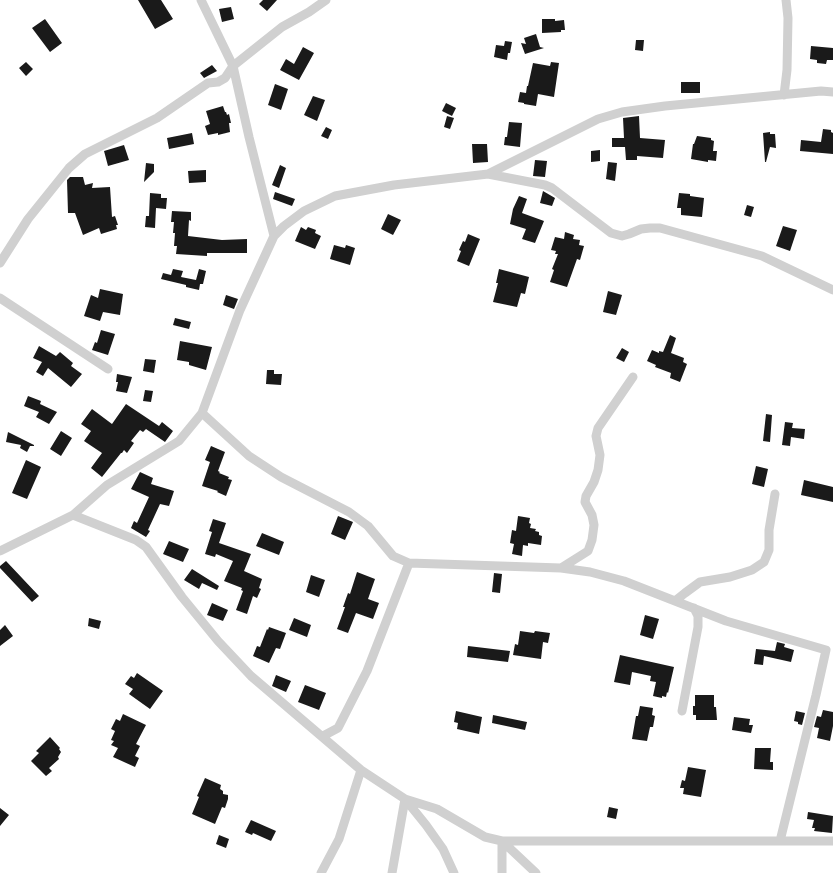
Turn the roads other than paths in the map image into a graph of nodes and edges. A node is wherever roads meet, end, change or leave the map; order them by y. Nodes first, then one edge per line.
1 (201, 0) edge
2 (326, 0) edge
3 (786, 0) edge
4 (233, 66) junction
5 (833, 92) edge
6 (784, 95) junction
7 (488, 174) junction
8 (274, 236) junction
9 (0, 262) edge
10 (833, 290) edge
11 (0, 298) edge
12 (108, 369) dead end
13 (633, 377) dead end
14 (202, 413) junction
15 (775, 494) dead end
16 (72, 515) junction
17 (0, 551) edge
18 (410, 563) junction
19 (561, 568) junction
20 (675, 601) junction
21 (694, 608) junction
22 (682, 711) dead end
23 (323, 736) junction
24 (361, 770) junction
25 (405, 798) junction
26 (780, 840) junction
27 (833, 840) edge
28 (502, 841) junction
29 (321, 873) edge
30 (392, 873) edge
31 (454, 873) edge
32 (502, 873) edge
33 (536, 873) edge

1 - 4 street
2 - 4 street
3 - 6 street
4 - 8 street
4 - 9 street
5 - 6 street
6 - 7 street
7 - 8 street
7 - 10 street
8 - 14 street
11 - 12 street
13 - 19 street
14 - 16 street
14 - 18 street
15 - 20 street
16 - 17 street
16 - 23 street
18 - 19 street
18 - 23 street
19 - 20 street
20 - 21 street
21 - 22 street
21 - 26 street
23 - 24 street
24 - 25 street
24 - 29 street
25 - 28 street
25 - 30 street
25 - 31 street
26 - 27 street
26 - 28 street
28 - 32 street
28 - 33 street

